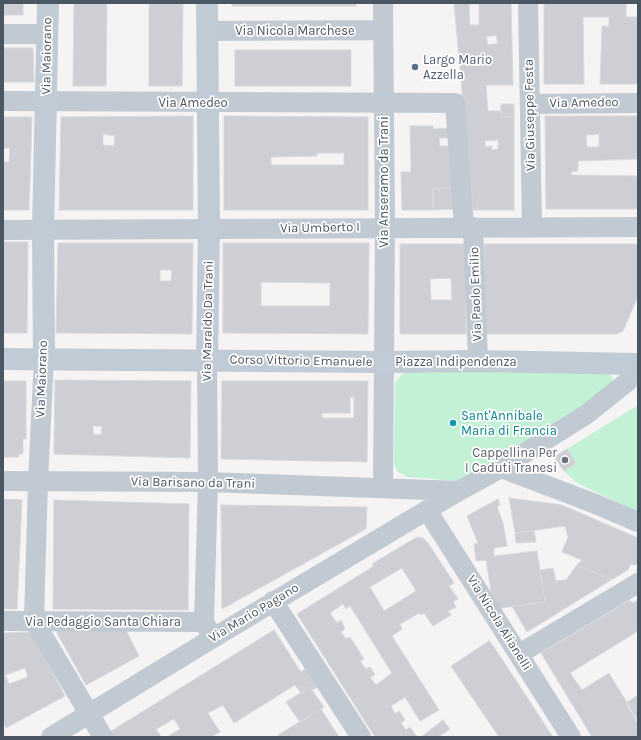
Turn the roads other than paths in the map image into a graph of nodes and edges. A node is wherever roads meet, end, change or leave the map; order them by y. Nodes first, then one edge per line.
1 (48, 3) edge
2 (207, 3) edge
3 (383, 3) edge
4 (528, 3) edge
5 (383, 30) junction
6 (207, 31) junction
7 (3, 34) edge
8 (47, 34) junction
9 (3, 102) edge
10 (46, 102) junction
11 (638, 103) edge
12 (207, 104) junction
13 (384, 104) junction
14 (530, 104) junction
15 (469, 227) junction
16 (532, 227) junction
17 (638, 227) edge
18 (385, 228) junction
19 (209, 229) junction
20 (3, 230) edge
21 (43, 231) junction
22 (44, 358) junction
23 (3, 359) edge
24 (207, 360) junction
25 (478, 361) junction
26 (384, 362) junction
27 (638, 365) edge
28 (501, 468) junction
29 (3, 481) edge
30 (38, 481) junction
31 (208, 482) junction
32 (383, 488) junction
33 (459, 491) junction
34 (428, 510) junction
35 (638, 522) edge
36 (638, 583) edge
37 (273, 601) junction
38 (3, 621) edge
39 (34, 621) junction
40 (208, 630) junction
41 (518, 654) junction
42 (89, 714) junction
43 (52, 737) edge
44 (103, 737) edge
45 (361, 737) edge
46 (571, 737) edge

1 - 8 street, Via Maiorano
2 - 6 street, Via Maraldo Da Trani
3 - 5 street, Via Anseramo da Trani
4 - 14 street, Via Giuseppe Festa
5 - 6 street, Via Nicola Marchese
5 - 13 street, Via Anseramo da Trani
6 - 12 street, Via Maraldo Da Trani
7 - 8 street
8 - 10 street, Via Maiorano
9 - 10 street, Via Amedeo
10 - 12 street, Via Amedeo
10 - 21 street, Via Maiorano
11 - 14 street, Via Amedeo
12 - 13 street, Via Amedeo
12 - 19 street, Via Maraldo Da Trani
13 - 15 street, Via Paolo Emilio
13 - 18 street, Via Anseramo da Trani
14 - 16 street, Via Giuseppe Festa
15 - 16 street, Via Umberto I
15 - 18 street, Via Umberto I
15 - 25 street, Via Paolo Emilio
16 - 17 street, Via Umberto I
18 - 19 street, Via Umberto I
18 - 26 street, Via Anseramo da Trani
19 - 21 street, Via Umberto I
19 - 24 street, Via Maraldo Da Trani
20 - 21 street, Via Umberto I
21 - 22 street, Via Maiorano
22 - 23 street, Corso Vittorio Emanuele
22 - 24 street, Corso Vittorio Emanuele
22 - 30 street, Via Maiorano
24 - 26 street, Corso Vittorio Emanuele
24 - 31 street, Via Maraldo Da Trani
25 - 26 street, Piazza Indipendenza
25 - 27 street, Piazza Indipendenza
26 - 32 street, Piazza Indipendenza
27 - 28 street, Piazza Indipendenza
28 - 33 street, Piazza Indipendenza
28 - 35 street
29 - 30 street, Via Barisano da Trani
30 - 31 street, Via Barisano da Trani
30 - 39 street, Via Maiorano
31 - 32 street, Via Barisano da Trani
31 - 40 street, Via Maraldo Da Trani
32 - 33 street
33 - 34 street, Via Mario Pagano
34 - 37 street, Via Mario Pagano
34 - 41 street, Via Nicola Alianelli
36 - 41 street
37 - 40 street, Via Mario Pagano
37 - 45 street
38 - 39 street, Via Pedaggio Santa Chiara
39 - 40 street, Via Pedaggio Santa Chiara
39 - 42 street
40 - 42 street, Via Mario Pagano
41 - 46 street, Via Nicola Alianelli
42 - 43 street, Via Mario Pagano
42 - 44 street

